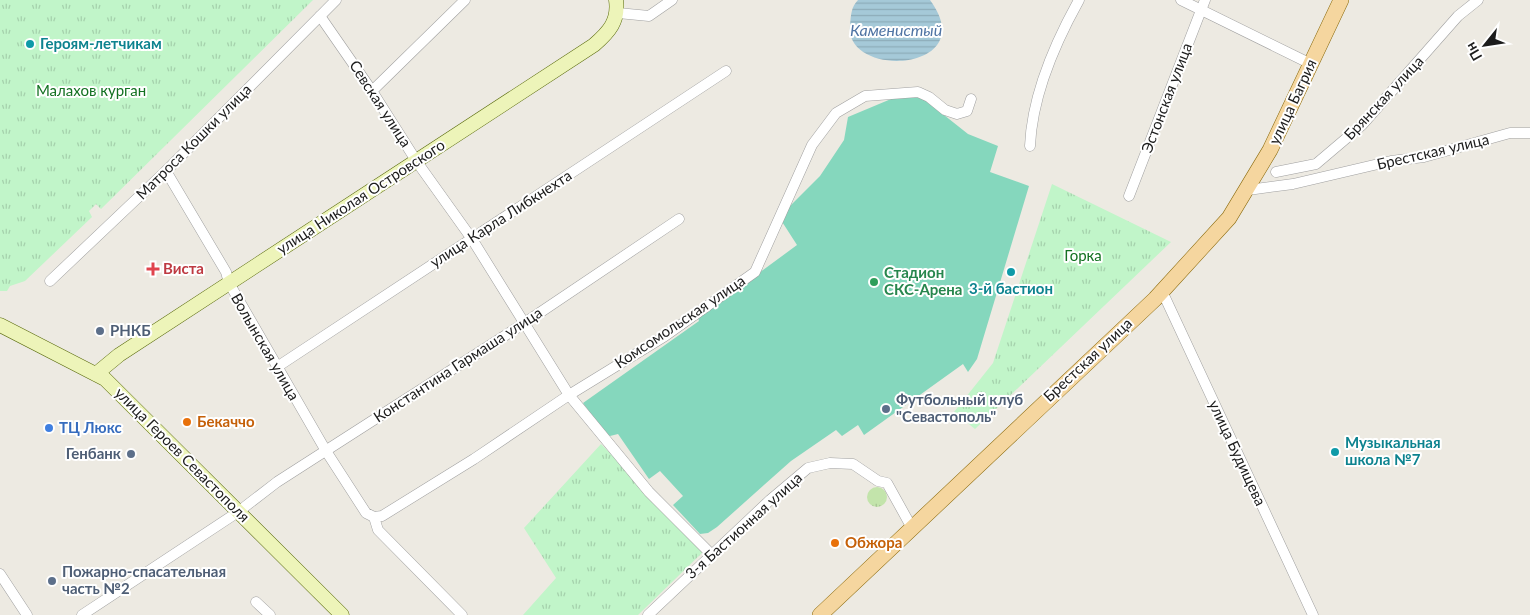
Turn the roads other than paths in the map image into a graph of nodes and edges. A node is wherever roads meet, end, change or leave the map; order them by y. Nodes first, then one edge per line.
1 (336, 0) edge
2 (465, 0) edge
3 (672, 0) edge
4 (1079, 0) edge
5 (1181, 0) edge
6 (1340, 0) edge
7 (1478, 0) edge
8 (1203, 5) edge
9 (617, 7) edge
10 (320, 16) junction
11 (1310, 64) junction
12 (726, 71) dead end
13 (372, 91) junction
14 (971, 99) dead end
15 (1530, 133) edge
16 (1030, 146) dead end
17 (417, 162) junction
18 (166, 171) junction
19 (1276, 172) dead end
20 (1129, 196) dead end
21 (1244, 196) junction
22 (679, 219) dead end
23 (472, 239) junction
24 (50, 281) dead end
25 (229, 283) junction
26 (1162, 291) junction
27 (523, 324) junction
28 (0, 325) edge
29 (277, 368) junction
30 (96, 374) junction
31 (569, 395) junction
32 (326, 451) junction
33 (238, 512) junction
34 (374, 517) junction
35 (912, 528) junction
36 (711, 554) junction
37 (0, 574) edge
38 (256, 602) dead end
39 (27, 615) edge
40 (82, 615) edge
41 (270, 615) edge
42 (342, 615) edge
43 (462, 615) edge
44 (648, 615) edge
45 (820, 615) edge
46 (1313, 615) edge

1 - 10 street, Матроса Кошки улица
2 - 13 street
3 - 9 street
4 - 16 street
5 - 8 street
6 - 11 main road, улица Багрия
7 - 19 street, Брянская улица
8 - 11 street
8 - 20 street, Эстонская улица
9 - 17 main road, улица Николая Островского
10 - 13 street, Севская улица
10 - 18 street, Матроса Кошки улица
11 - 21 main road, улица Багрия
12 - 23 street, улица Карла Либкнехта
13 - 17 street, Севская улица
14 - 31 street, Комсомольская улица
15 - 21 street, Брестская улица
17 - 23 street, Севская улица
17 - 25 main road, улица Николая Островского
18 - 24 street, Матроса Кошки улица
18 - 25 street, Волынская улица
21 - 26 main road, Брестская улица
22 - 27 street, Константина Гармаша улица
23 - 27 street, Севская улица
23 - 29 street, улица Карла Либкнехта
25 - 29 street, Волынская улица
25 - 30 main road, улица Николая Островского
26 - 35 main road, Брестская улица
26 - 46 street, улица Будищева
27 - 31 street, Севская улица
27 - 32 street, Константина Гармаша улица
28 - 30 main road, улица Героев Севастополя
29 - 32 street, Волынская улица
30 - 33 main road, улица Героев Севастополя
31 - 34 street, Комсомольская улица
31 - 36 street, Севская улица
32 - 33 street, Константина Гармаша улица
32 - 34 street, Волынская улица
33 - 40 street, Константина Гармаша улица
33 - 42 main road, улица Героев Севастополя
34 - 43 street, Волынская улица
35 - 36 street, 3-я Бастионная улица
35 - 45 main road, Брестская улица
36 - 44 street, 3-я Бастионная улица
37 - 39 street
38 - 41 street

